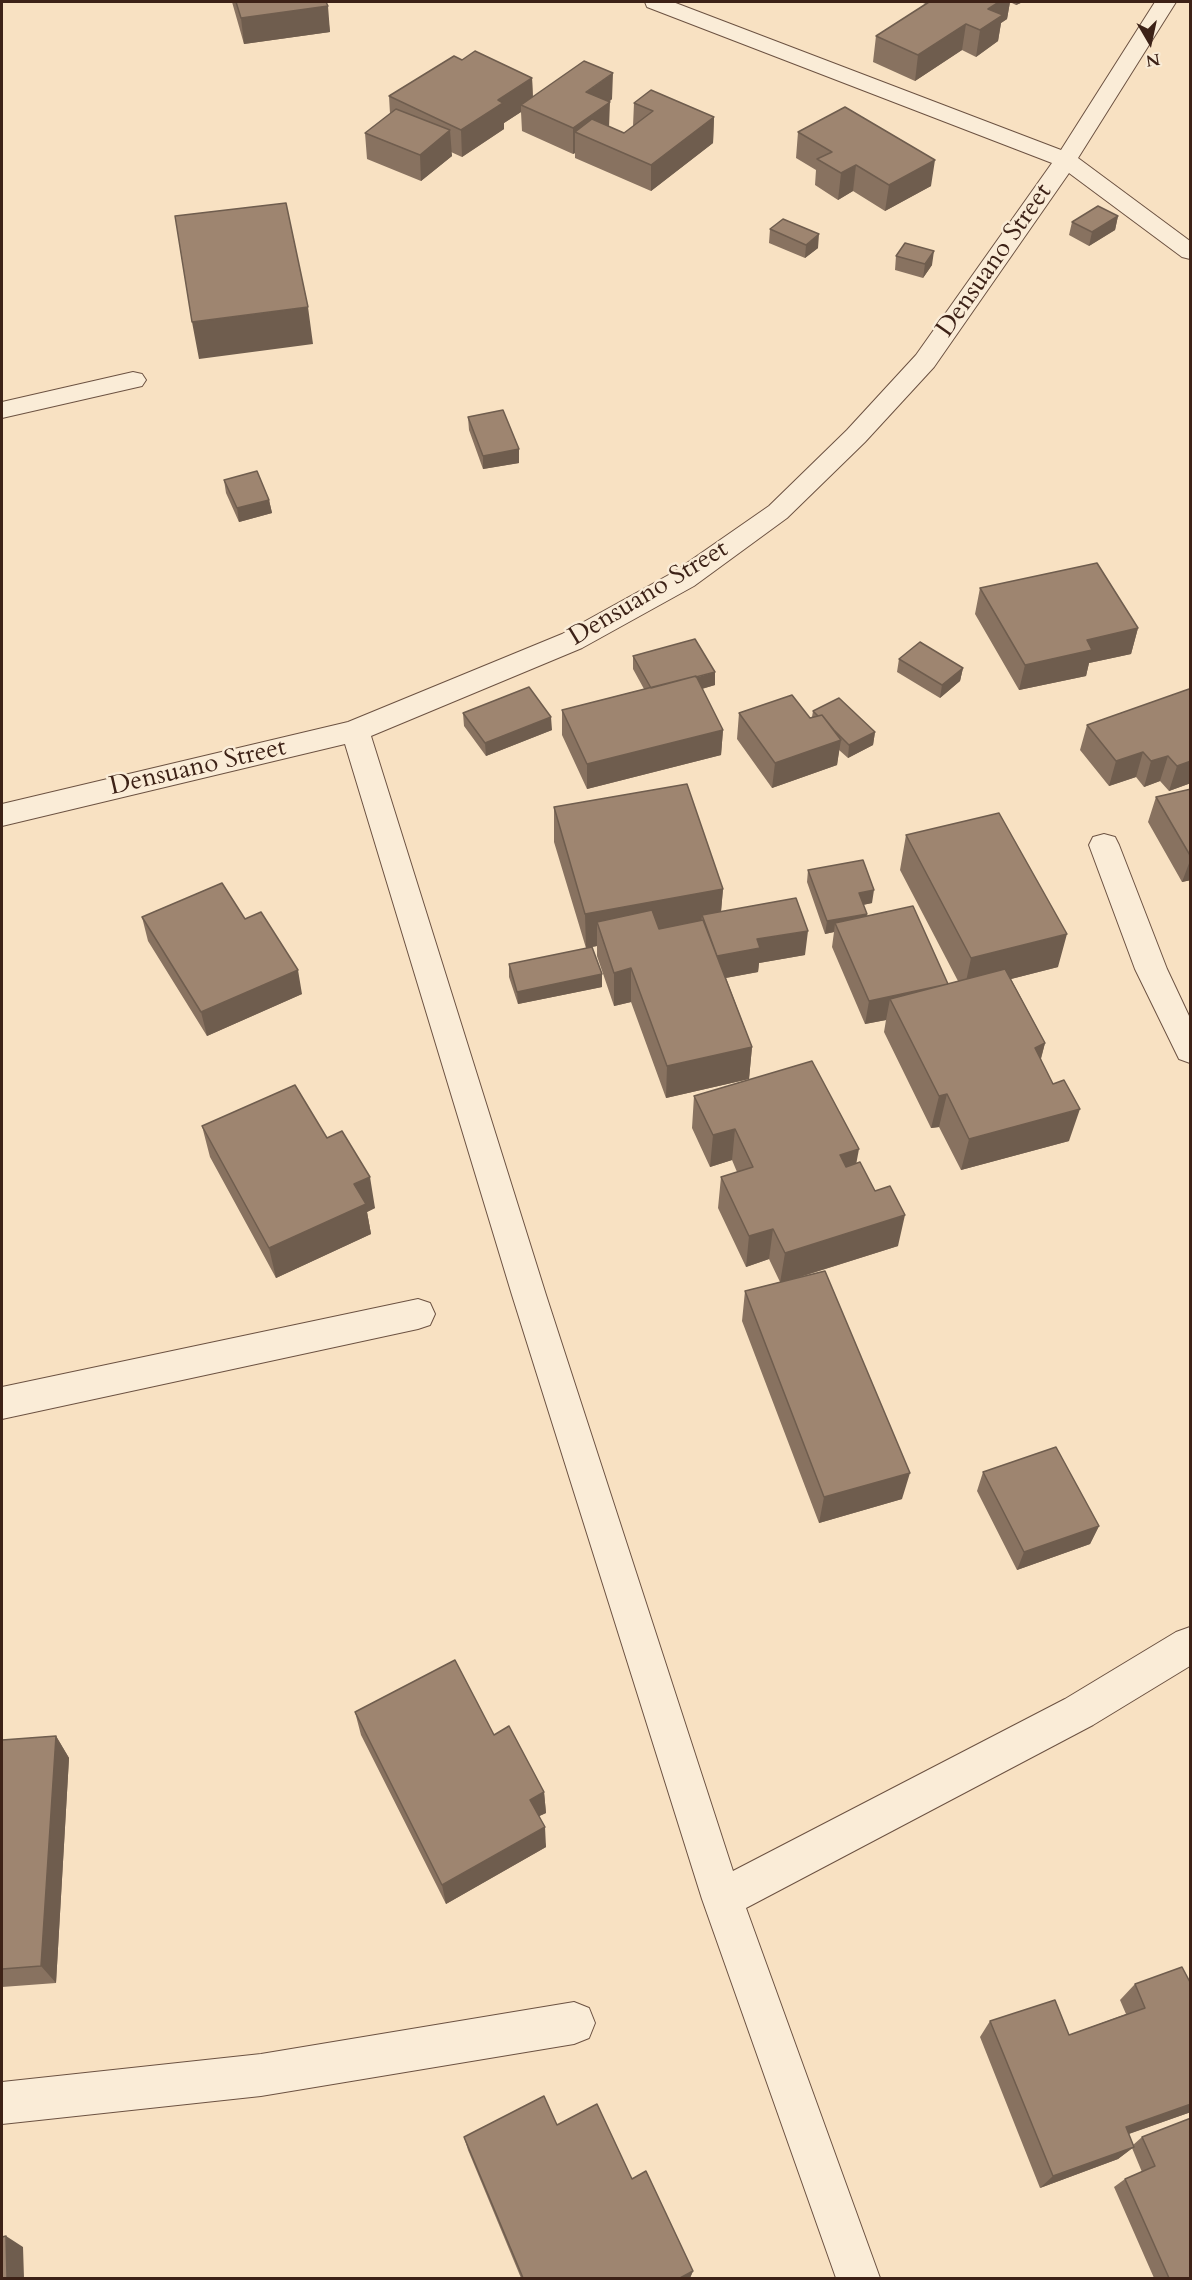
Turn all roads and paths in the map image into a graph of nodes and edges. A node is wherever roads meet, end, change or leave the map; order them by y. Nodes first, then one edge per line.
1 (655, 2) edge
2 (1165, 2) edge
3 (1066, 160) junction
4 (1191, 252) edge
5 (133, 380) dead end
6 (2, 410) edge
7 (355, 731) junction
8 (2, 815) edge
9 (1104, 845) dead end
10 (1191, 1050) edge
11 (418, 1314) dead end
12 (2, 1404) edge
13 (1191, 1645) edge
14 (722, 1899) junction
15 (574, 2023) dead end
16 (2, 2103) edge
17 (858, 2278) edge

1 - 3 street
2 - 3 street, Densuano Street
3 - 4 street
3 - 7 street, Densuano Street
5 - 6 street
7 - 8 street, Densuano Street
7 - 14 street
9 - 10 street
11 - 12 street
13 - 14 street
14 - 17 street
15 - 16 street

